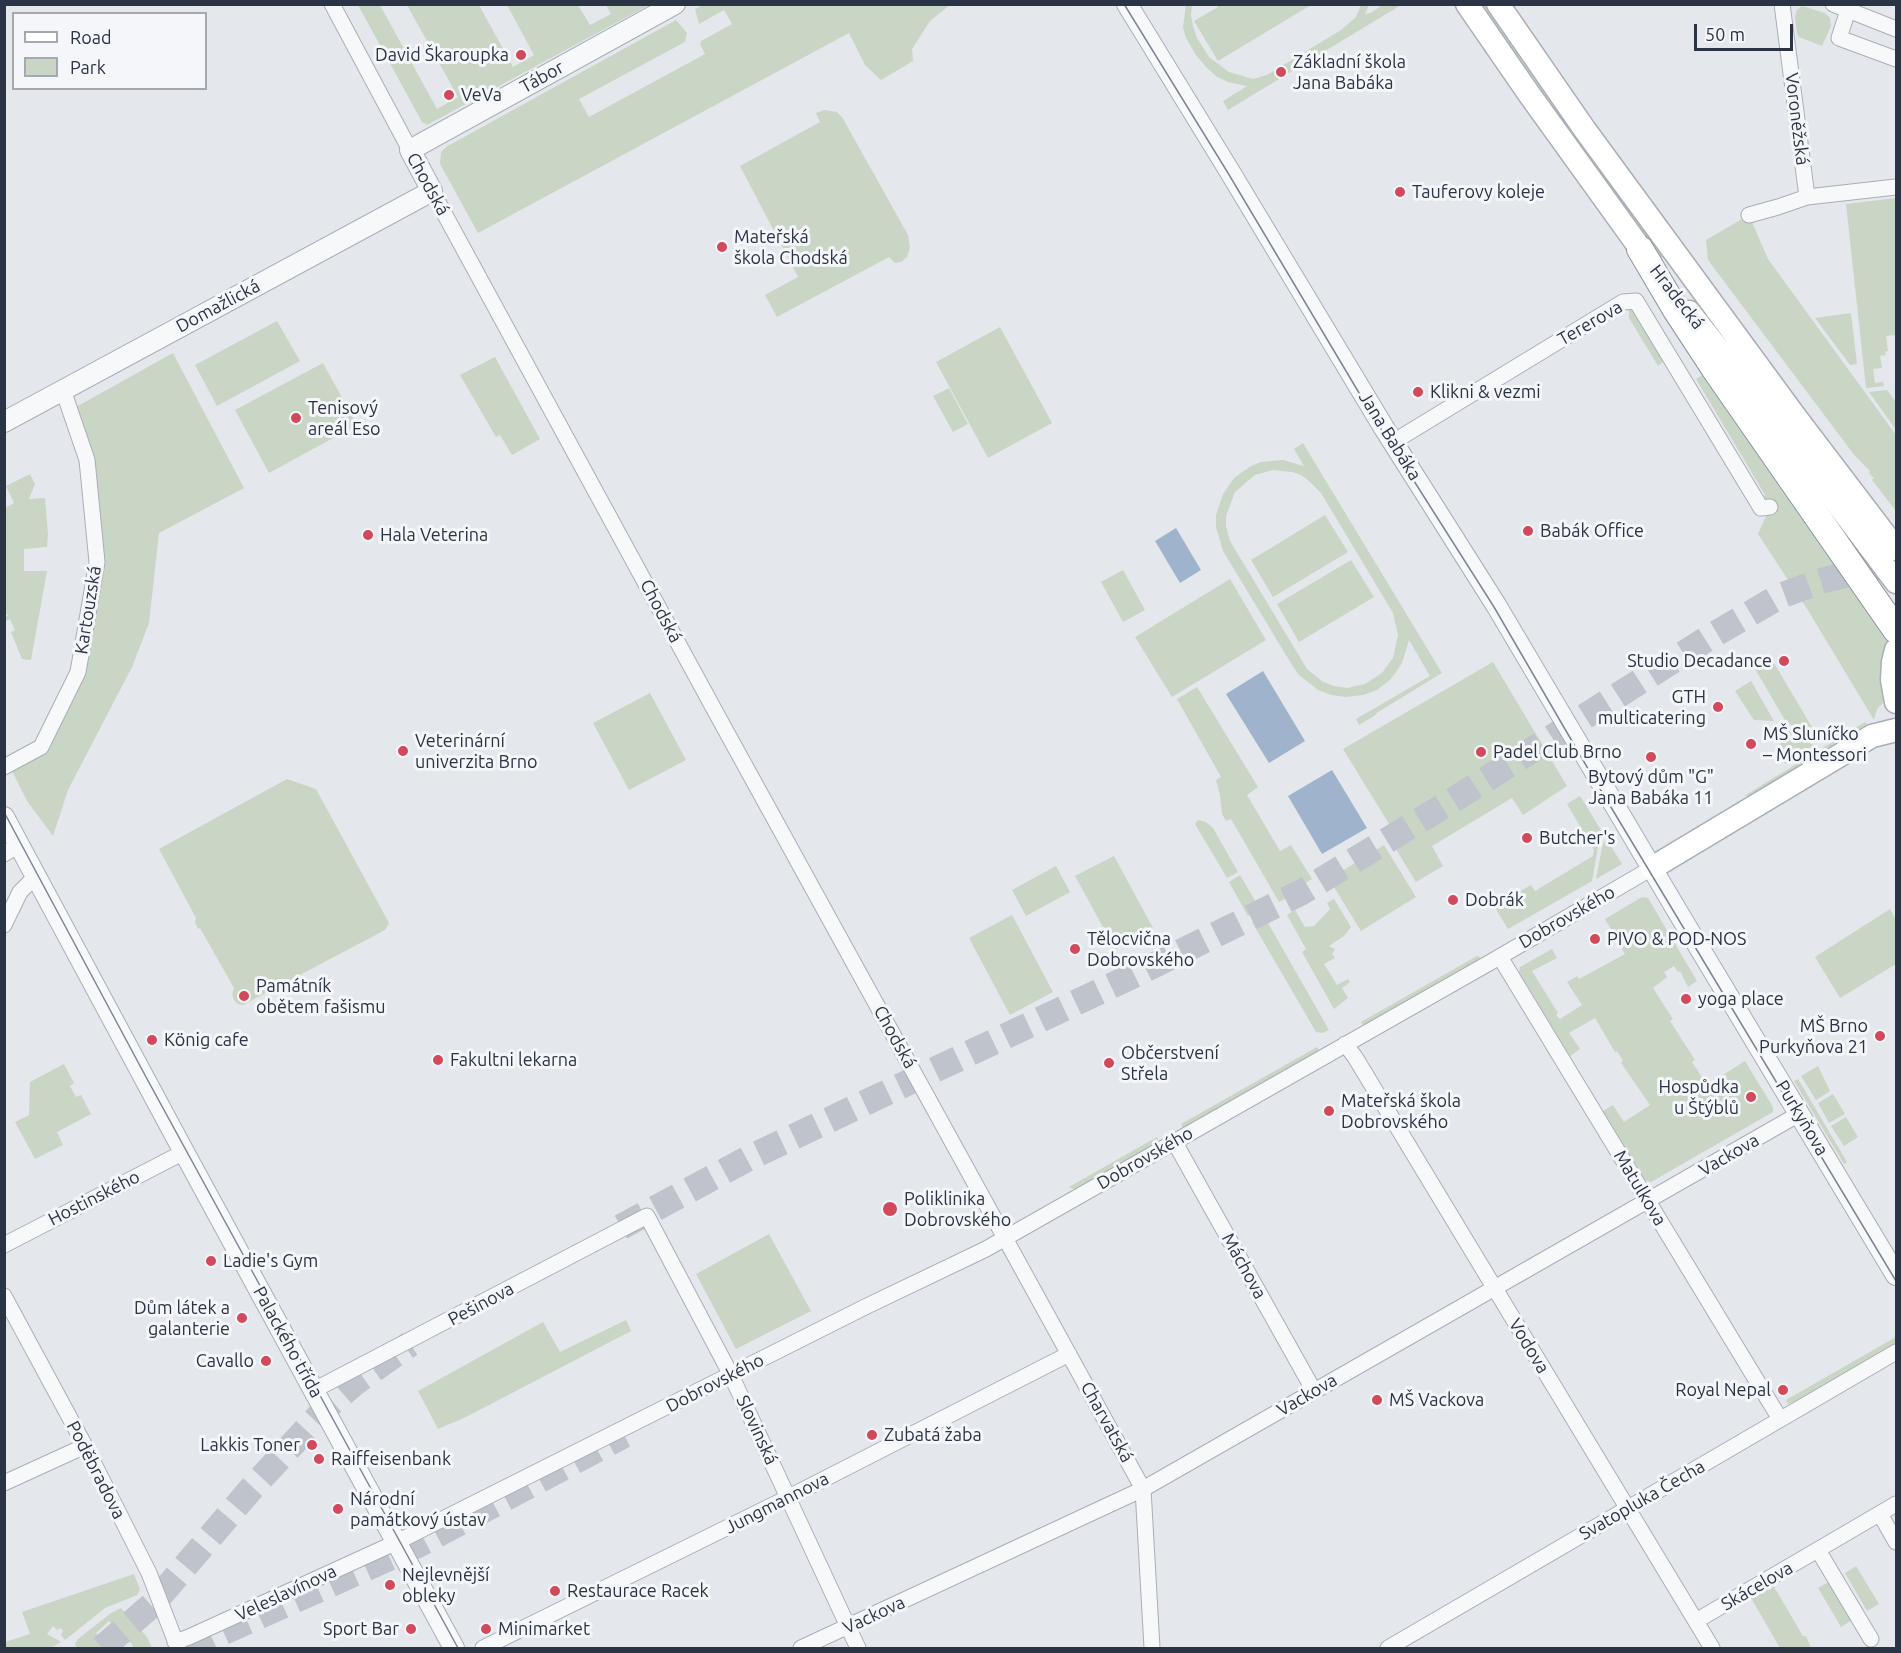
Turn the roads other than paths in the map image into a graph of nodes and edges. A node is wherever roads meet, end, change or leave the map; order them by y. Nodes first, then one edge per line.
1 (332, 4) edge
2 (675, 4) edge
3 (1127, 4) edge
4 (1467, 4) edge
5 (1498, 4) edge
6 (1782, 4) edge
7 (1833, 4) edge
8 (1849, 8) edge
9 (1896, 29) edge
10 (1896, 59) edge
11 (410, 150) junction
12 (1896, 187) edge
13 (432, 191) junction
14 (1807, 197) junction
15 (1749, 215) dead end
16 (1640, 249) junction
17 (63, 390) junction
18 (4, 422) edge
19 (1392, 442) junction
20 (1770, 507) dead end
21 (1896, 549) edge
22 (1896, 582) edge
23 (1896, 630) edge
24 (1896, 650) edge
25 (1894, 695) edge
26 (1896, 730) edge
27 (1872, 736) junction
28 (4, 767) edge
29 (4, 817) edge
30 (12, 849) edge
31 (1652, 868) junction
32 (36, 876) junction
33 (4, 925) edge
34 (1500, 957) junction
35 (1345, 1044) junction
36 (1799, 1114) junction
37 (1174, 1141) junction
38 (184, 1152) junction
39 (1648, 1202) junction
40 (647, 1216) joint
41 (993, 1216) joint
42 (1005, 1237) junction
43 (4, 1245) edge
44 (1896, 1275) edge
45 (1494, 1289) junction
46 (4, 1296) edge
47 (1896, 1352) edge
48 (1069, 1354) junction
49 (731, 1375) junction
50 (314, 1390) junction
51 (1314, 1391) junction
52 (1780, 1419) junction
53 (85, 1446) junction
54 (4, 1483) edge
55 (1143, 1489) junction
56 (789, 1497) junction
57 (1896, 1504) edge
58 (1628, 1508) junction
59 (1880, 1514) junction
60 (397, 1542) junction
61 (1896, 1542) edge
62 (1818, 1550) junction
63 (1696, 1621) junction
64 (848, 1627) junction
65 (1871, 1639) dead end
66 (176, 1645) edge
67 (454, 1648) edge
68 (483, 1648) edge
69 (801, 1648) edge
70 (858, 1648) edge
71 (1152, 1648) edge
72 (1388, 1648) edge
73 (1712, 1648) edge

1 - 11 street, Chodská
2 - 11 street, Tábor
3 - 19 street, Jana Babáka
4 - 16 main road, Hradecká
5 - 21 main road, Hradecká
6 - 14 street, Voroněžská
7 - 8 street
8 - 9 street
8 - 10 street
11 - 13 street, Chodská
12 - 14 street
13 - 17 street, Domažlická
13 - 41 street, Chodská
14 - 15 street
16 - 22 main road, Hradecká
16 - 23 highway
17 - 18 street, Domažlická
17 - 28 street, Kartouzská
19 - 20 street, Tererova
19 - 31 street, Jana Babáka
24 - 25 main road, Dobrovského
25 - 27 main road, Dobrovského
26 - 27 main road, Dobrovského
27 - 31 main road, Dobrovského
29 - 30 street, Palackého třída
30 - 32 street, Palackého třída
31 - 34 street, Dobrovského
31 - 36 street, Purkyňova
32 - 33 street
32 - 38 street, Palackého třída
34 - 35 street, Dobrovského
34 - 39 street, Matulkova
35 - 37 street, Dobrovského
35 - 45 street, Vodova
36 - 39 street, Vackova
36 - 44 street, Purkyňova
37 - 42 street, Dobrovského
37 - 51 street, Máchova
38 - 43 street, Hostinského
38 - 50 street, Palackého třída
39 - 45 street, Vackova
39 - 52 street, Matulkova
40 - 49 street, Slovinská
40 - 50 street, Pešinova
41 - 42 street, Charvatská
42 - 48 street, Charvatská
42 - 49 street, Dobrovského
45 - 51 street, Vackova
45 - 58 street, Vodova
46 - 53 street, Poděbradova
47 - 52 street, Svatopluka Čecha
48 - 55 street, Charvatská
48 - 56 street, Jungmannova
49 - 56 street, Slovinská
49 - 60 street, Dobrovského
50 - 60 street, Palackého třída
51 - 55 street, Vackova
52 - 58 street, Svatopluka Čecha
53 - 54 street
53 - 66 street, Poděbradova
55 - 64 street, Vackova
55 - 71 street, Charvatská
56 - 64 street, Slovinská
56 - 68 street, Jungmannova
57 - 59 street, Skácelova
58 - 63 street, Vodova
58 - 72 street, Svatopluka Čecha
59 - 61 street
59 - 62 street, Skácelova
60 - 66 street, Veleslavínova
60 - 67 street, Palackého třída
62 - 63 street, Skácelova
62 - 65 street
63 - 73 street, Vodova
64 - 69 street, Vackova
64 - 70 street, Slovinská

